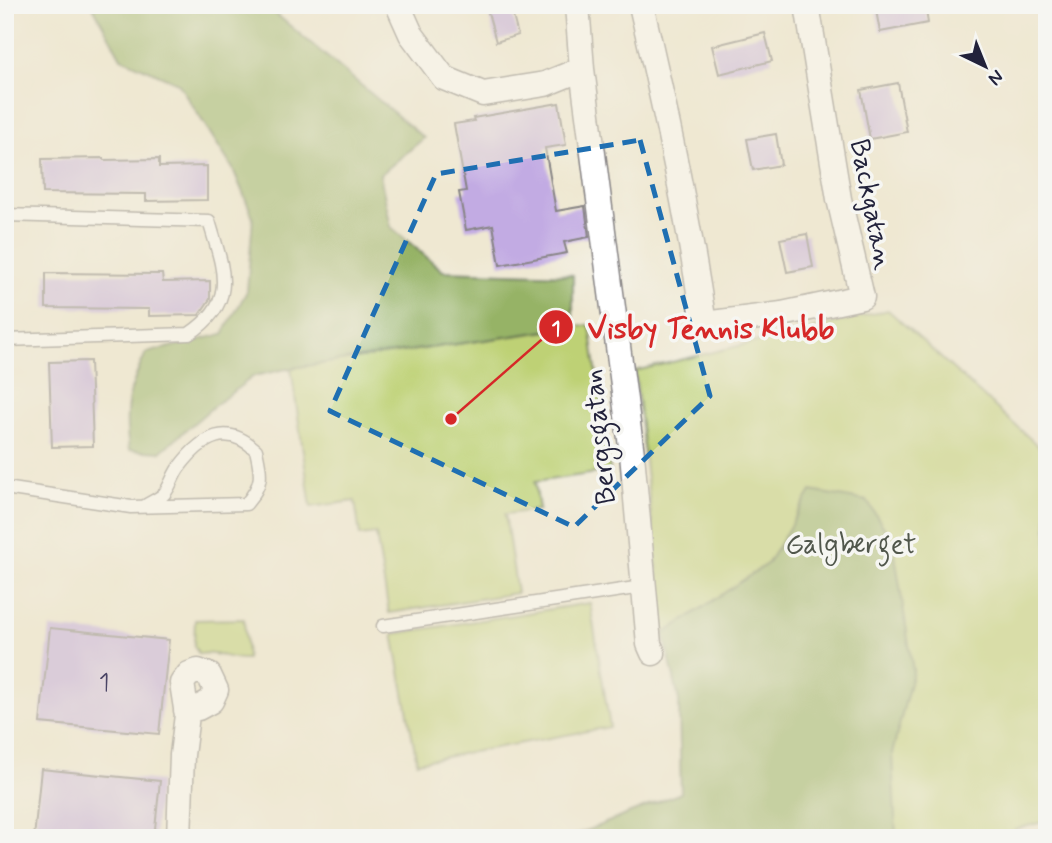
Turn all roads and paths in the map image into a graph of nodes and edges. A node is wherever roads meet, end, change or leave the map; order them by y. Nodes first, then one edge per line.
1 (398, 5) edge
2 (577, 5) edge
3 (641, 5) edge
4 (807, 5) edge
5 (582, 69) junction
6 (5, 215) edge
7 (5, 340) edge
8 (5, 488) edge
9 (145, 506) junction
10 (642, 587) junction
11 (383, 626) dead end
12 (653, 653) dead end
13 (186, 710) dead end
14 (179, 838) edge

1 - 5 street
2 - 5 street, Bergsgatan
3 - 4 street, Backgatan
5 - 10 street, Bergsgatan
6 - 7 lane
8 - 9 lane
9 - 9 lane
10 - 11 lane
10 - 12 street, Bergsgatan
13 - 14 street

